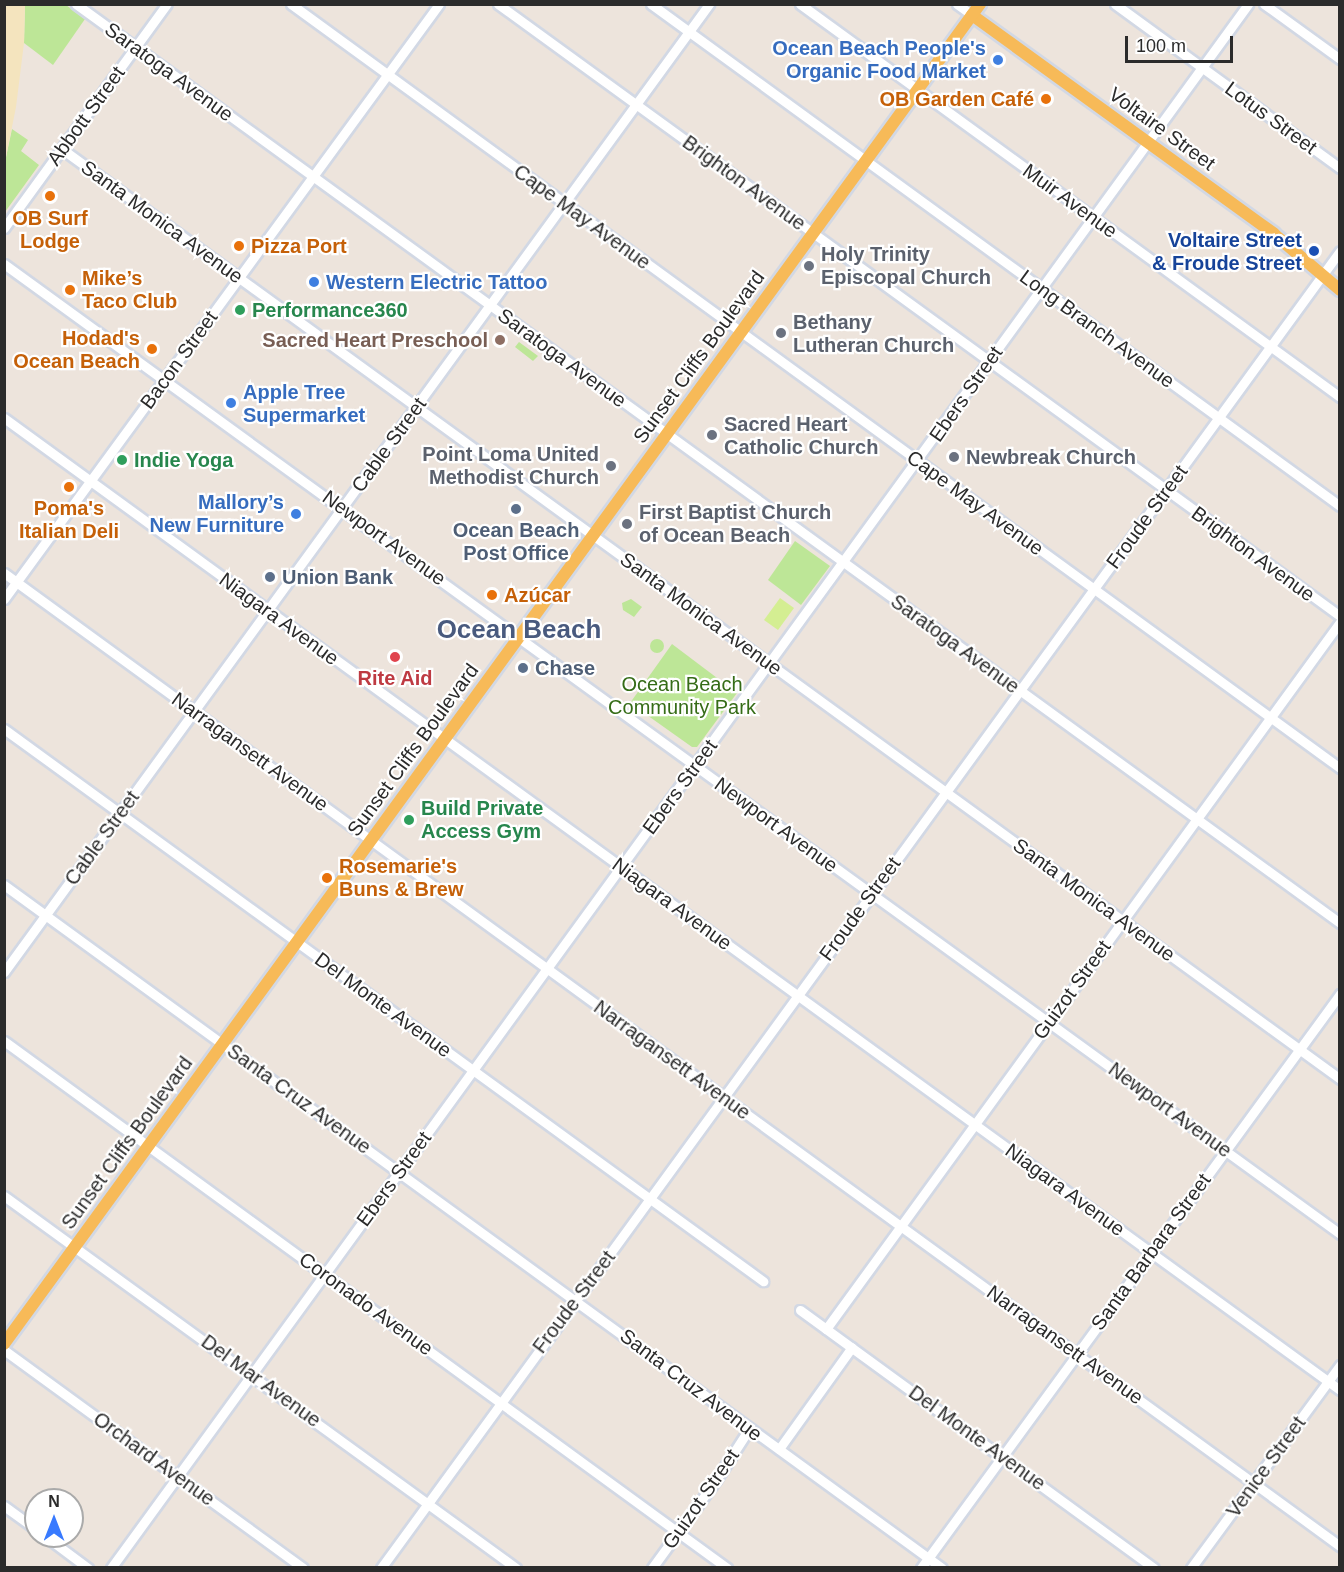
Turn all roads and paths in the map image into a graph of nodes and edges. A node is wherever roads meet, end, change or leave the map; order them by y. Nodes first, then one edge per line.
1 (76, 4) edge
2 (167, 4) edge
3 (291, 4) edge
4 (439, 4) edge
5 (498, 4) edge
6 (651, 4) edge
7 (709, 4) edge
8 (800, 4) edge
9 (957, 4) edge
10 (980, 4) edge
11 (1114, 4) edge
12 (1248, 4) edge
13 (1264, 4) edge
14 (972, 15) junction
15 (689, 32) junction
16 (136, 48) junction
17 (1340, 59) edge
18 (1202, 69) junction
19 (388, 75) junction
20 (917, 90) junction
21 (636, 104) junction
22 (1149, 143) junction
23 (62, 149) junction
24 (866, 161) junction
25 (1340, 168) edge
26 (314, 177) junction
27 (564, 204) junction
28 (1094, 218) junction
29 (4, 228) edge
30 (813, 233) junction
31 (1340, 251) edge
32 (7, 265) edge
33 (1323, 273) junction
34 (239, 278) junction
35 (1042, 289) junction
36 (1340, 290) edge
37 (490, 305) junction
38 (741, 332) junction
39 (1271, 347) junction
40 (989, 362) junction
41 (165, 380) junction
42 (1340, 397) edge
43 (416, 406) junction
44 (4, 418) edge
45 (1219, 418) junction
46 (667, 434) junction
47 (918, 462) junction
48 (90, 481) junction
49 (1166, 492) junction
50 (1340, 506) edge
51 (342, 509) junction
52 (593, 536) junction
53 (843, 562) junction
54 (4, 573) edge
55 (17, 582) junction
56 (1094, 590) junction
57 (4, 600) edge
58 (268, 610) junction
59 (1340, 616) edge
60 (1340, 622) edge
61 (519, 637) junction
62 (769, 664) junction
63 (1019, 691) junction
64 (194, 712) junction
65 (1270, 718) junction
66 (4, 729) edge
67 (444, 739) junction
68 (695, 766) junction
69 (1340, 768) edge
70 (945, 792) junction
71 (120, 813) junction
72 (1196, 819) junction
73 (370, 841) junction
74 (620, 867) junction
75 (4, 885) edge
76 (872, 894) junction
77 (46, 915) junction
78 (1122, 921) junction
79 (1340, 923) edge
80 (297, 942) junction
81 (547, 968) junction
82 (4, 972) edge
83 (1340, 994) edge
84 (798, 995) junction
85 (1048, 1023) junction
86 (4, 1041) edge
87 (223, 1044) junction
88 (1300, 1050) junction
89 (473, 1071) junction
90 (1340, 1079) edge
91 (723, 1097) junction
92 (974, 1124) junction
93 (149, 1146) junction
94 (1225, 1150) junction
95 (399, 1173) junction
96 (4, 1196) edge
97 (649, 1199) junction
98 (901, 1226) junction
99 (1340, 1234) edge
100 (75, 1247) junction
101 (1151, 1252) junction
102 (325, 1274) junction
103 (763, 1281) dead end
104 (577, 1299) junction
105 (800, 1310) dead end
106 (826, 1329) junction
107 (4, 1344) edge
108 (852, 1347) junction
109 (4, 1350) edge
110 (1077, 1354) junction
111 (1340, 1365) edge
112 (252, 1375) junction
113 (1327, 1382) junction
114 (1340, 1390) edge
115 (501, 1401) junction
116 (749, 1429) junction
117 (779, 1449) junction
118 (1002, 1457) junction
119 (177, 1476) junction
120 (1254, 1483) junction
121 (428, 1503) junction
122 (4, 1506) edge
123 (24, 1520) edge
124 (679, 1532) junction
125 (1340, 1546) edge
126 (61, 1548) edge
127 (928, 1557) junction
128 (88, 1568) edge
129 (111, 1568) edge
130 (303, 1568) edge
131 (381, 1568) edge
132 (516, 1568) edge
133 (652, 1568) edge
134 (728, 1568) edge
135 (921, 1568) edge
136 (942, 1568) edge
137 (1154, 1568) edge
138 (1191, 1568) edge

1 - 16 street, Saratoga Avenue
2 - 16 street, Abbott Street
3 - 19 street, Cape May Avenue
4 - 19 street, Bacon Street
5 - 21 street, Brighton Avenue
6 - 15 street, Long Branch Avenue
7 - 15 street, Cable Street
8 - 20 street, Muir Avenue
9 - 14 street, Voltaire Street
10 - 14 main road, Sunset Cliffs Boulevard
11 - 18 street, Lotus Street
12 - 18 street, Ebers Street
13 - 17 street
14 - 20 main road, Sunset Cliffs Boulevard
14 - 22 main road, Voltaire Street
15 - 21 street, Cable Street
15 - 24 street, Long Branch Avenue
16 - 23 street, Abbott Street
16 - 26 street, Saratoga Avenue
18 - 22 street, Ebers Street
18 - 25 street, Lotus Street
19 - 26 street, Bacon Street
19 - 27 street, Cape May Avenue
20 - 24 main road, Sunset Cliffs Boulevard
20 - 28 street, Muir Avenue
21 - 27 street, Cable Street
21 - 30 street, Brighton Avenue
22 - 28 street, Ebers Street
22 - 33 main road, Voltaire Street
23 - 29 street, Abbott Street
23 - 34 street, Santa Monica Avenue
24 - 30 main road, Sunset Cliffs Boulevard
24 - 35 street, Long Branch Avenue
26 - 34 street, Bacon Street
26 - 37 street, Saratoga Avenue
27 - 37 street, Cable Street
27 - 38 street, Cape May Avenue
28 - 35 street, Ebers Street
28 - 39 street, Muir Avenue
30 - 38 main road, Sunset Cliffs Boulevard
30 - 40 street, Brighton Avenue
31 - 33 street, Froude Street
32 - 41 street, Newport Avenue
33 - 36 main road, Voltaire Street
33 - 39 street, Froude Street
34 - 41 street, Bacon Street
34 - 43 street, Santa Monica Avenue
35 - 40 street, Ebers Street
35 - 45 street, Long Branch Avenue
37 - 43 street, Cable Street
37 - 46 street, Saratoga Avenue
38 - 46 main road, Sunset Cliffs Boulevard
38 - 47 street, Cape May Avenue
39 - 42 street, Muir Avenue
39 - 45 street, Froude Street
40 - 47 street, Ebers Street
40 - 49 street, Brighton Avenue
41 - 48 street, Bacon Street
41 - 51 street, Newport Avenue
43 - 51 street, Cable Street
43 - 52 street, Santa Monica Avenue
44 - 48 street, Niagara Avenue
45 - 49 street, Froude Street
45 - 50 street, Long Branch Avenue
46 - 52 main road, Sunset Cliffs Boulevard
46 - 53 street, Saratoga Avenue
47 - 53 street, Ebers Street
47 - 56 street, Cape May Avenue
48 - 55 street, Bacon Street
48 - 58 street, Niagara Avenue
49 - 56 street, Froude Street
49 - 59 street, Brighton Avenue
51 - 58 street, Cable Street
51 - 61 street, Newport Avenue
52 - 61 main road, Sunset Cliffs Boulevard
52 - 62 street, Santa Monica Avenue
53 - 62 street, Ebers Street
53 - 63 street, Saratoga Avenue
54 - 55 street, Narragansett Avenue
55 - 57 street, Bacon Street
55 - 64 street, Narragansett Avenue
56 - 63 street, Froude Street
56 - 65 street, Cape May Avenue
58 - 64 street, Cable Street
58 - 67 street, Niagara Avenue
60 - 65 street, Guizot Street
61 - 67 main road, Sunset Cliffs Boulevard
61 - 68 street, Newport Avenue
62 - 68 street, Ebers Street
62 - 70 street, Santa Monica Avenue
63 - 70 street, Froude Street
63 - 72 street, Saratoga Avenue
64 - 71 street, Cable Street
64 - 73 street, Narragansett Avenue
65 - 69 street, Cape May Avenue
65 - 72 street, Guizot Street
66 - 71 street, Del Monte Avenue
67 - 73 main road, Sunset Cliffs Boulevard
67 - 74 street, Niagara Avenue
68 - 74 street, Ebers Street
68 - 76 street, Newport Avenue
70 - 76 street, Froude Street
70 - 78 street, Santa Monica Avenue
71 - 77 street, Cable Street
71 - 80 street, Del Monte Avenue
72 - 78 street, Guizot Street
72 - 79 street, Saratoga Avenue
73 - 80 main road, Sunset Cliffs Boulevard
73 - 81 street, Narragansett Avenue
74 - 81 street, Ebers Street
74 - 84 street, Niagara Avenue
75 - 77 street, Santa Cruz Avenue
76 - 84 street, Froude Street
76 - 85 street, Newport Avenue
77 - 82 street, Cable Street
77 - 87 street, Santa Cruz Avenue
78 - 85 street, Guizot Street
78 - 88 street, Santa Monica Avenue
80 - 87 main road, Sunset Cliffs Boulevard
80 - 89 street, Del Monte Avenue
81 - 89 street, Ebers Street
81 - 91 street, Narragansett Avenue
83 - 88 street, Santa Barbara Street
84 - 91 street, Froude Street
84 - 92 street, Niagara Avenue
85 - 92 street, Guizot Street
85 - 94 street, Newport Avenue
86 - 93 street, Coronado Avenue
87 - 93 main road, Sunset Cliffs Boulevard
87 - 95 street, Santa Cruz Avenue
88 - 90 street, Santa Monica Avenue
88 - 94 street, Santa Barbara Street
89 - 95 street, Ebers Street
89 - 97 street, Del Monte Avenue
91 - 97 street, Froude Street
91 - 98 street, Narragansett Avenue
92 - 98 street, Guizot Street
92 - 101 street, Niagara Avenue
93 - 100 main road, Sunset Cliffs Boulevard
93 - 102 street, Coronado Avenue
94 - 99 street, Newport Avenue
94 - 101 street, Santa Barbara Street
95 - 102 street, Ebers Street
95 - 104 street, Santa Cruz Avenue
96 - 100 street, Del Mar Avenue
97 - 103 street, Del Monte Avenue
97 - 104 street, Froude Street
98 - 106 street, Guizot Street
98 - 110 street, Narragansett Avenue
100 - 107 main road, Sunset Cliffs Boulevard
100 - 112 street, Del Mar Avenue
101 - 110 street, Santa Barbara Street
101 - 113 street, Niagara Avenue
102 - 112 street, Ebers Street
102 - 115 street, Coronado Avenue
104 - 115 street, Froude Street
104 - 116 street, Santa Cruz Avenue
105 - 106 street, Del Monte Avenue
106 - 108 street, Del Monte Avenue
108 - 117 street
108 - 118 street, Del Monte Avenue
109 - 119 street, Orchard Avenue
110 - 118 street, Santa Barbara Street
110 - 120 street, Narragansett Avenue
111 - 113 street, Venice Street
112 - 119 street, Ebers Street
112 - 121 street, Del Mar Avenue
113 - 114 street, Niagara Avenue
113 - 120 street, Venice Street
115 - 121 street, Froude Street
115 - 124 street, Coronado Avenue
116 - 117 street, Santa Cruz Avenue
116 - 124 street, Guizot Street
117 - 127 street, Santa Cruz Avenue
118 - 127 street, Santa Barbara Street
118 - 137 street, Del Monte Avenue
119 - 129 street, Ebers Street
119 - 130 street, Orchard Avenue
120 - 125 street, Narragansett Avenue
120 - 138 street, Venice Street
121 - 131 street, Froude Street
121 - 132 street, Del Mar Avenue
122 - 123 street
124 - 133 street, Guizot Street
124 - 134 street, Coronado Avenue
126 - 128 street
127 - 135 street, Santa Barbara Street
127 - 136 street, Santa Cruz Avenue

